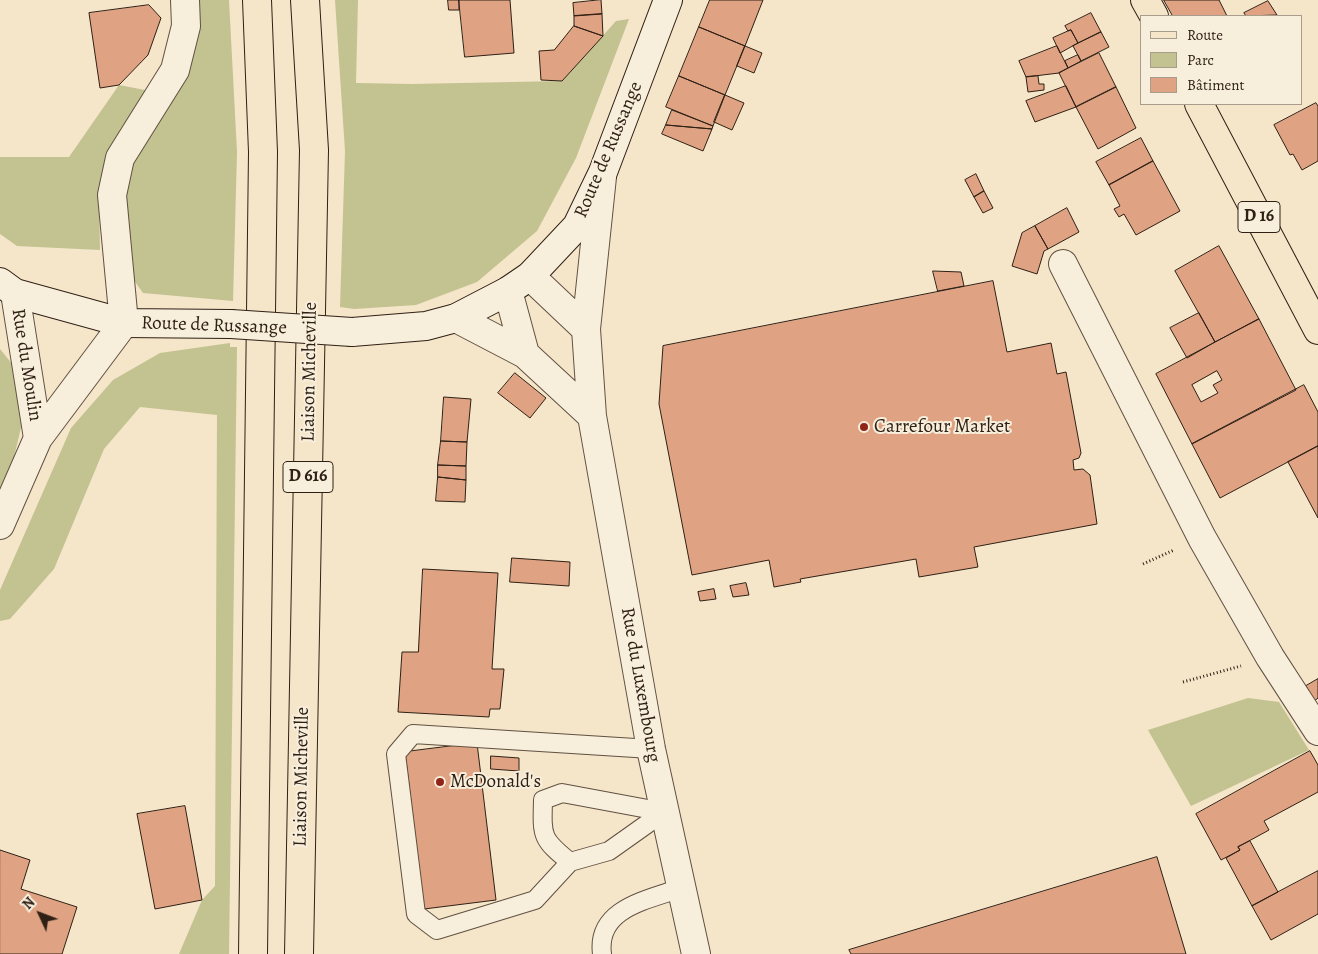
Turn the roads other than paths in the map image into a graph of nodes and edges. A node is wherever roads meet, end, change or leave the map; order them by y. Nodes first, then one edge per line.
1 (185, 0) edge
2 (257, 0) edge
3 (304, 0) edge
4 (668, 0) edge
5 (1145, 0) edge
6 (1153, 15) edge
7 (1200, 105) edge
8 (603, 172) junction
9 (1063, 264) dead end
10 (519, 283) junction
11 (7, 288) edge
12 (456, 318) junction
13 (124, 323) junction
14 (586, 329) junction
15 (1318, 330) edge
16 (525, 354) junction
17 (592, 416) junction
18 (38, 438) junction
19 (0, 525) edge
20 (1318, 731) edge
21 (651, 749) junction
22 (664, 812) junction
23 (570, 862) junction
24 (681, 888) junction
25 (253, 954) edge
26 (299, 954) edge
27 (602, 954) edge
28 (696, 954) edge

1 - 13 street
2 - 25 main road, D 616
3 - 26 main road, Liaison Micheville / D 616
4 - 8 street, Route de Russange
5 - 6 main road
7 - 15 main road, D 16
8 - 10 street, Route de Russange
8 - 14 street, Rue du Luxembourg
9 - 20 street
10 - 12 street, Route de Russange
10 - 14 street
10 - 16 street
11 - 13 street, Route de Russange
11 - 18 street, Rue du Moulin
12 - 13 street, Route de Russange, bridge
12 - 16 street
13 - 18 street, Rue du Moulin
14 - 17 street, Rue du Luxembourg
16 - 17 street
17 - 21 street, Rue du Luxembourg
18 - 19 street, Rue du Moulin
21 - 22 street, Rue du Luxembourg
21 - 23 lane
22 - 23 lane
22 - 23 lane
22 - 24 street, Rue du Luxembourg
24 - 27 lane
24 - 28 street, Rue du Luxembourg

